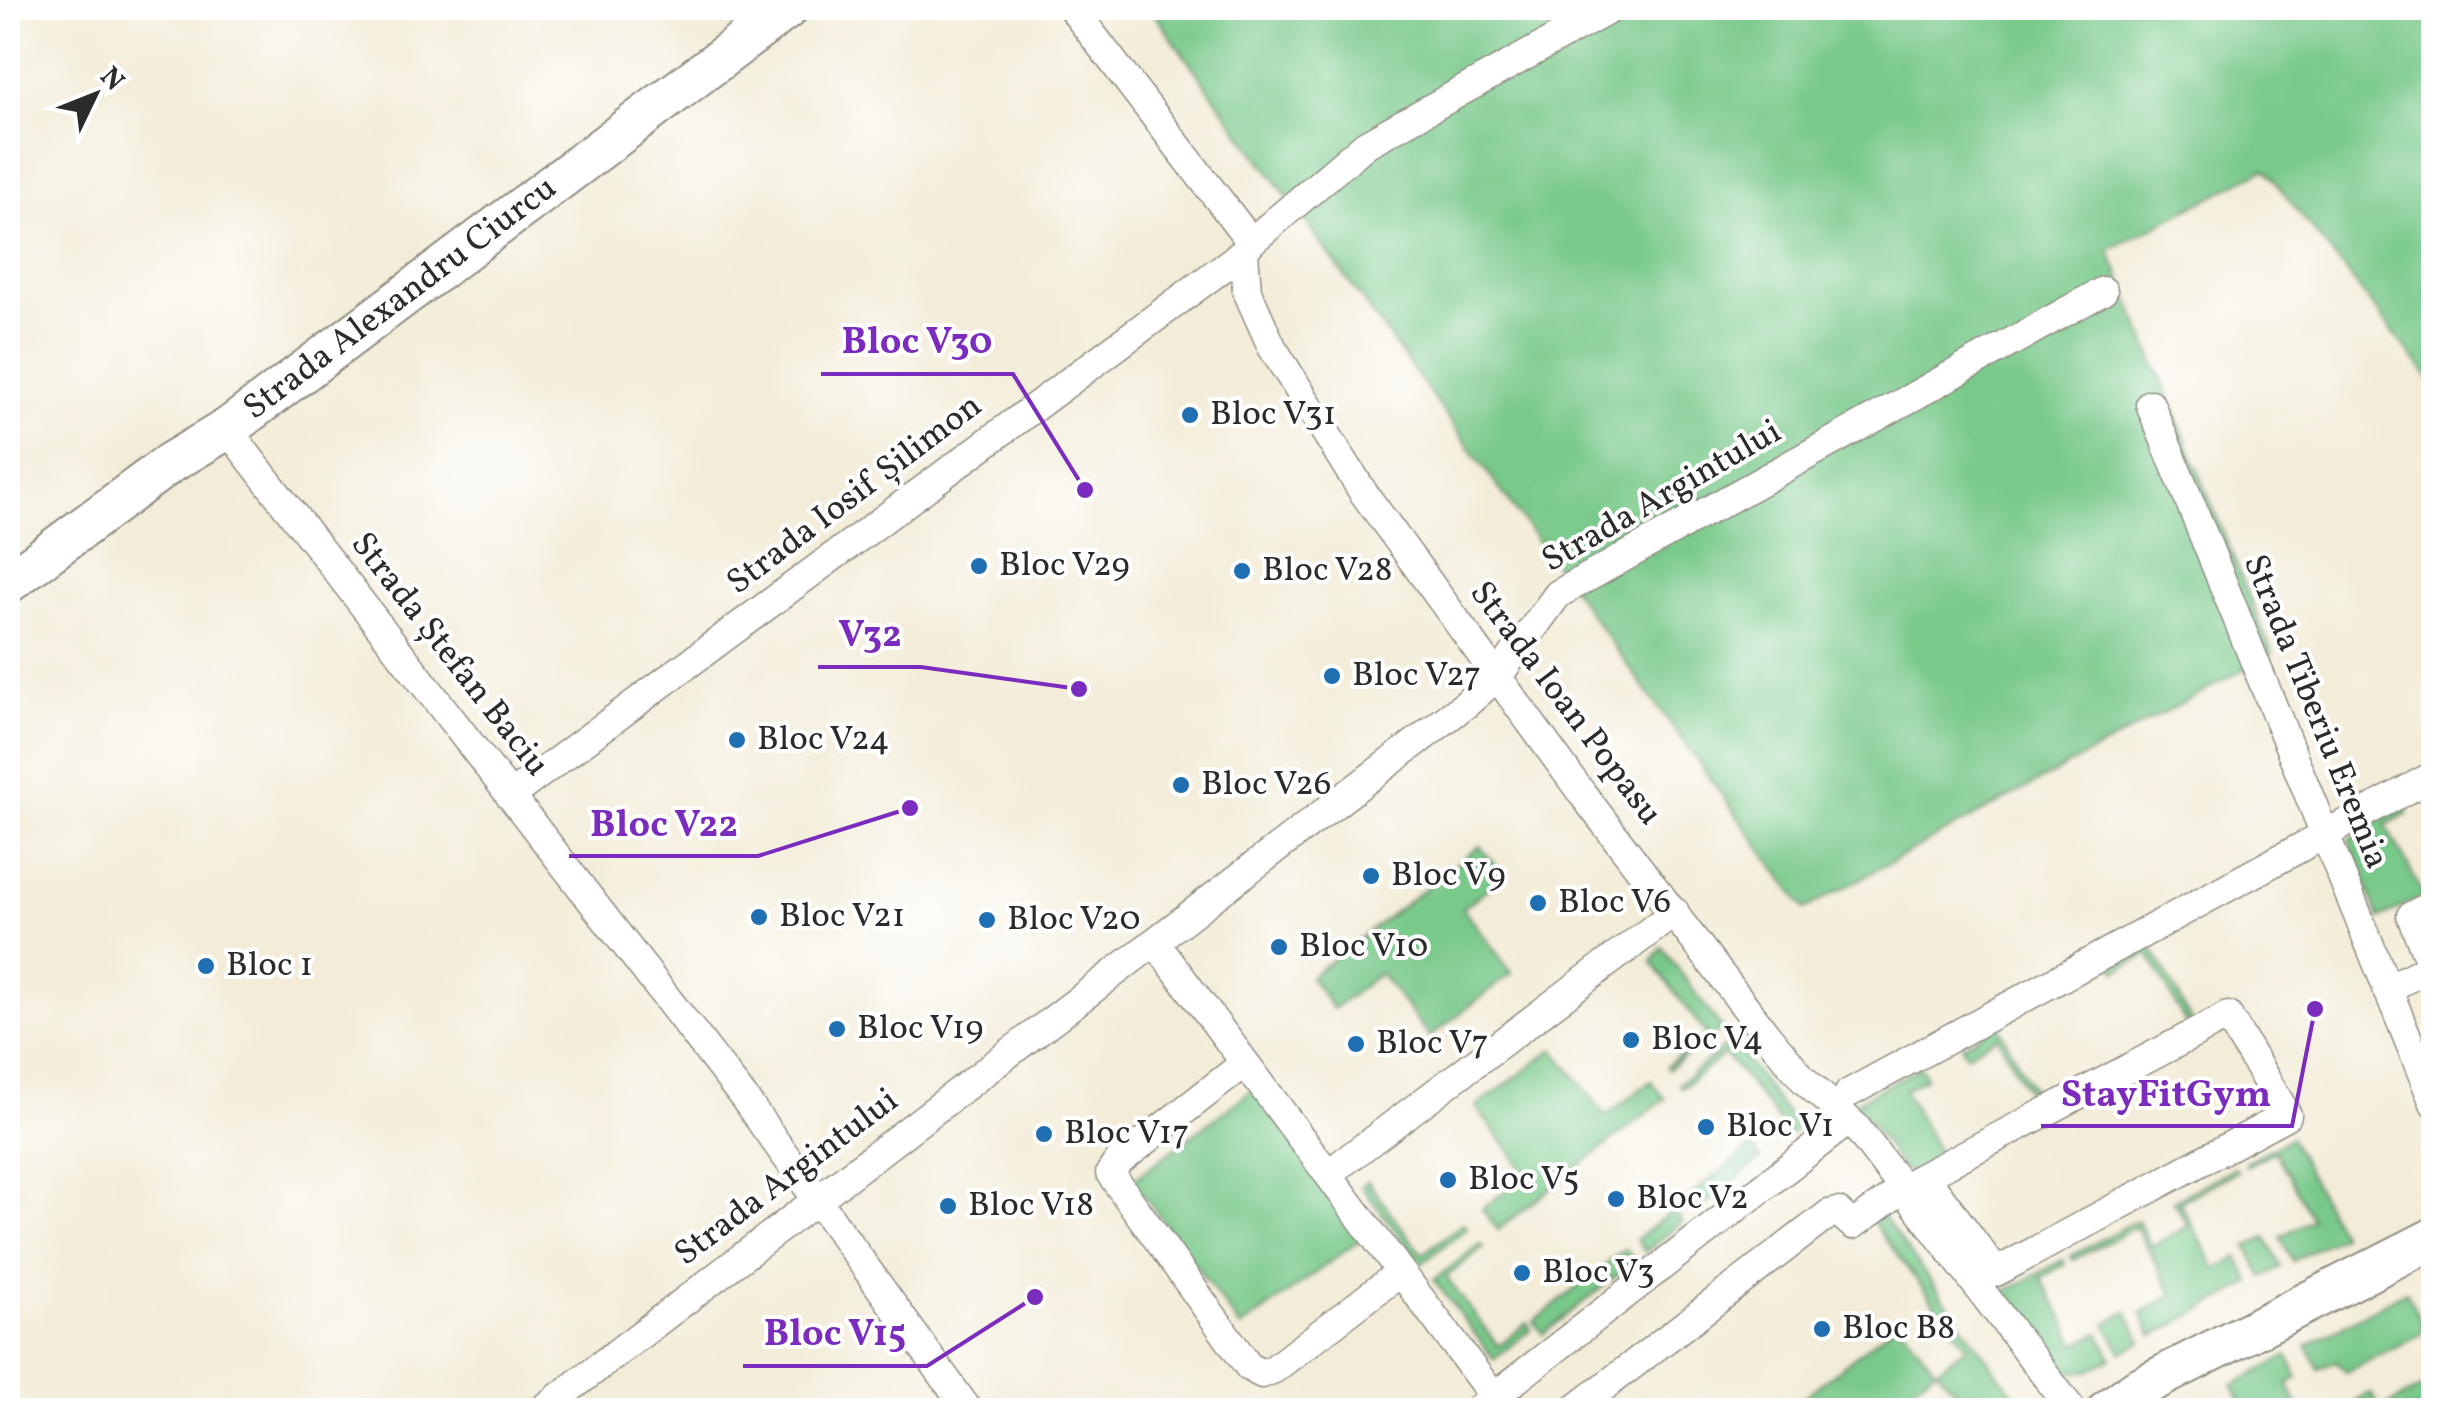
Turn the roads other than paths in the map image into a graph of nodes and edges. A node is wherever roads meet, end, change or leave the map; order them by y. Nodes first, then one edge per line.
1 (788, 8) edge
2 (1072, 8) edge
3 (1612, 8) edge
4 (1248, 247) junction
5 (2103, 291) dead end
6 (2150, 404) dead end
7 (227, 429) junction
8 (8, 584) edge
9 (1498, 676) junction
10 (2434, 774) edge
11 (510, 796) junction
12 (2324, 834) junction
13 (2434, 904) edge
14 (1675, 912) junction
15 (1155, 942) junction
16 (2433, 969) edge
17 (2387, 988) junction
18 (1246, 1064) junction
19 (2434, 1103) edge
20 (1849, 1107) junction
21 (1328, 1174) junction
22 (1925, 1176) junction
23 (1900, 1190) junction
24 (819, 1201) junction
25 (2434, 1238) edge
26 (1401, 1272) junction
27 (1486, 1404) edge
28 (542, 1410) edge
29 (968, 1410) edge
30 (1574, 1410) edge
31 (2072, 1410) edge
32 (2108, 1410) edge

1 - 7 street, Strada Alexandru Ciurcu
2 - 4 street, Strada Ioan Popasu
3 - 4 street, Strada Iosif Șilimon
4 - 9 street, Strada Ioan Popasu
4 - 11 street, Strada Iosif Șilimon
5 - 9 street, Strada Argintului
6 - 12 street, Strada Tiberiu Eremia
7 - 8 street, Strada Alexandru Ciurcu
7 - 11 street, Strada Ștefan Baciu
9 - 14 street, Strada Ioan Popasu
9 - 15 street, Strada Argintului
10 - 12 street
11 - 24 street, Strada Ștefan Baciu
12 - 17 street, Strada Tiberiu Eremia
12 - 20 street
13 - 16 street
14 - 20 street, Strada Ioan Popasu
14 - 21 street
15 - 18 street
15 - 24 street, Strada Argintului
16 - 17 street
17 - 19 street, Strada Tiberiu Eremia
18 - 21 street
18 - 26 street
20 - 23 street, Strada Ioan Popasu
20 - 27 street
21 - 26 street
22 - 22 street
22 - 23 street
23 - 30 street
23 - 31 street, Strada Ioan Popasu
24 - 28 street, Strada Argintului
24 - 29 street, Strada Ștefan Baciu
25 - 32 street
26 - 27 street

